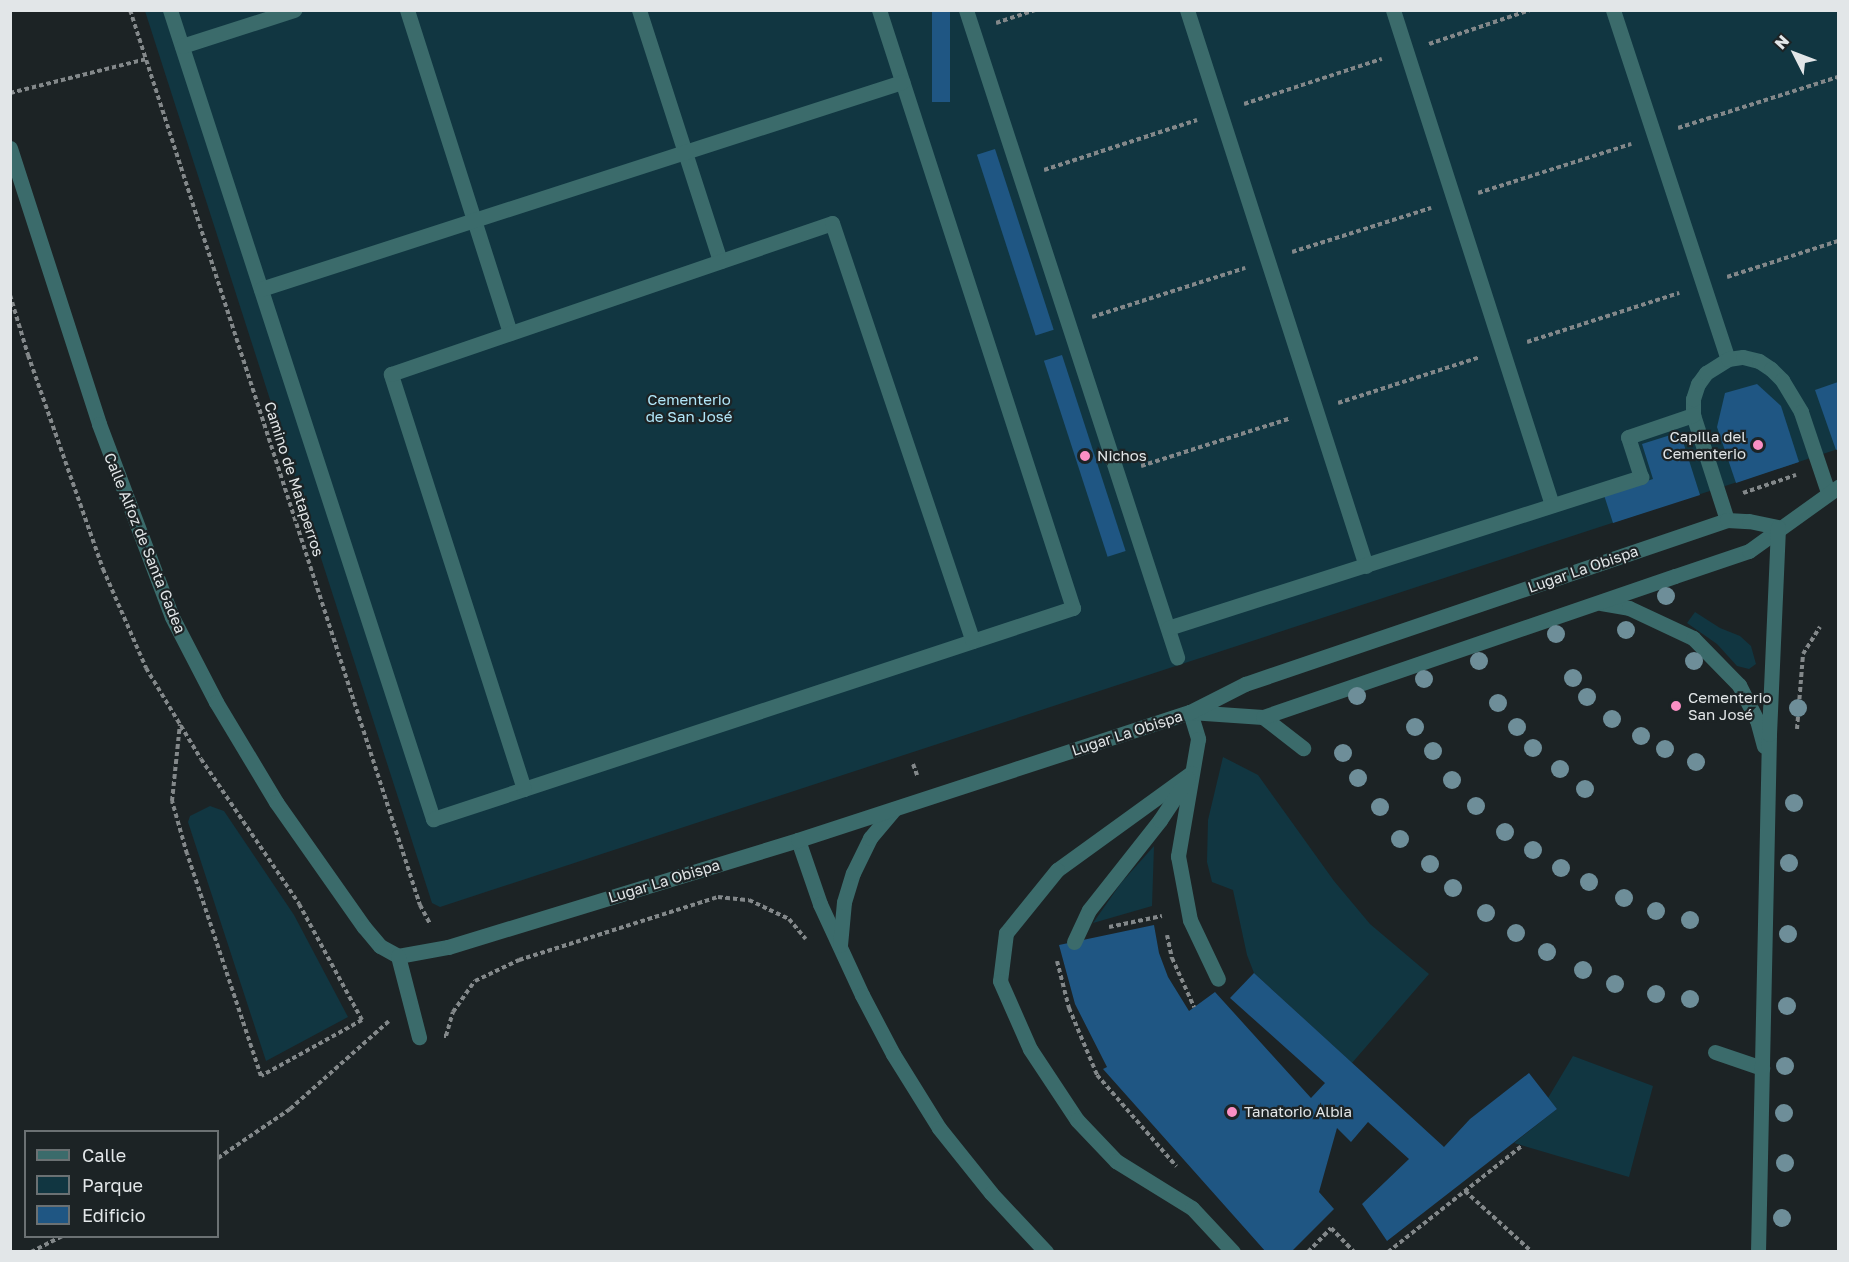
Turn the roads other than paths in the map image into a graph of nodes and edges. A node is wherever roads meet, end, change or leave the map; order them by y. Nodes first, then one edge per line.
1 (170, 10) edge
2 (294, 10) edge
3 (407, 10) edge
4 (639, 10) edge
5 (879, 10) edge
6 (966, 10) edge
7 (1187, 10) edge
8 (1393, 10) edge
9 (1613, 10) edge
10 (182, 46) junction
11 (902, 82) junction
12 (10, 148) edge
13 (685, 152) junction
14 (475, 220) junction
15 (720, 261) junction
16 (261, 289) junction
17 (510, 333) junction
18 (1728, 358) junction
19 (1693, 415) junction
20 (1833, 489) edge
21 (1552, 505) junction
22 (1727, 520) junction
23 (1778, 527) junction
24 (1366, 566) junction
25 (1598, 603) junction
26 (1168, 628) junction
27 (973, 641) junction
28 (1177, 657) dead end
29 (1190, 712) junction
30 (1263, 717) junction
31 (1303, 748) dead end
32 (1768, 760) junction
33 (1191, 773) junction
34 (524, 789) junction
35 (894, 809) junction
36 (798, 840) junction
37 (1075, 939) road end
38 (840, 948) junction
39 (398, 957) junction
40 (1218, 979) dead end
41 (419, 1037) road end
42 (1715, 1052) dead end
43 (1762, 1068) junction
44 (1046, 1251) edge
45 (1233, 1251) edge
46 (1758, 1251) edge

1 - 10 street
2 - 10 street
3 - 14 street
4 - 13 street
5 - 11 street
6 - 26 street
7 - 24 street
8 - 21 street
9 - 18 street
10 - 16 street
11 - 13 street
11 - 27 street
12 - 39 street, Calle Alfoz de Santa Gadea
13 - 14 street
13 - 15 street
14 - 16 street
14 - 17 street
15 - 17 street
15 - 27 street
16 - 34 street
17 - 34 street
18 - 19 street
18 - 20 street
19 - 21 street
19 - 22 street
20 - 23 street
21 - 24 street
22 - 23 street, Lugar La Obispa
22 - 29 street, Lugar La Obispa
23 - 25 street
23 - 32 street
24 - 26 street
25 - 30 street
25 - 32 street
26 - 28 street
27 - 34 street
29 - 30 street
29 - 33 street
29 - 35 street, Lugar La Obispa
30 - 31 street
32 - 43 street
33 - 37 street
33 - 40 street
33 - 45 street
35 - 36 street, Lugar La Obispa
35 - 38 street
36 - 38 street
36 - 39 street, Lugar La Obispa
38 - 44 street
39 - 41 street
42 - 43 street
43 - 46 street

